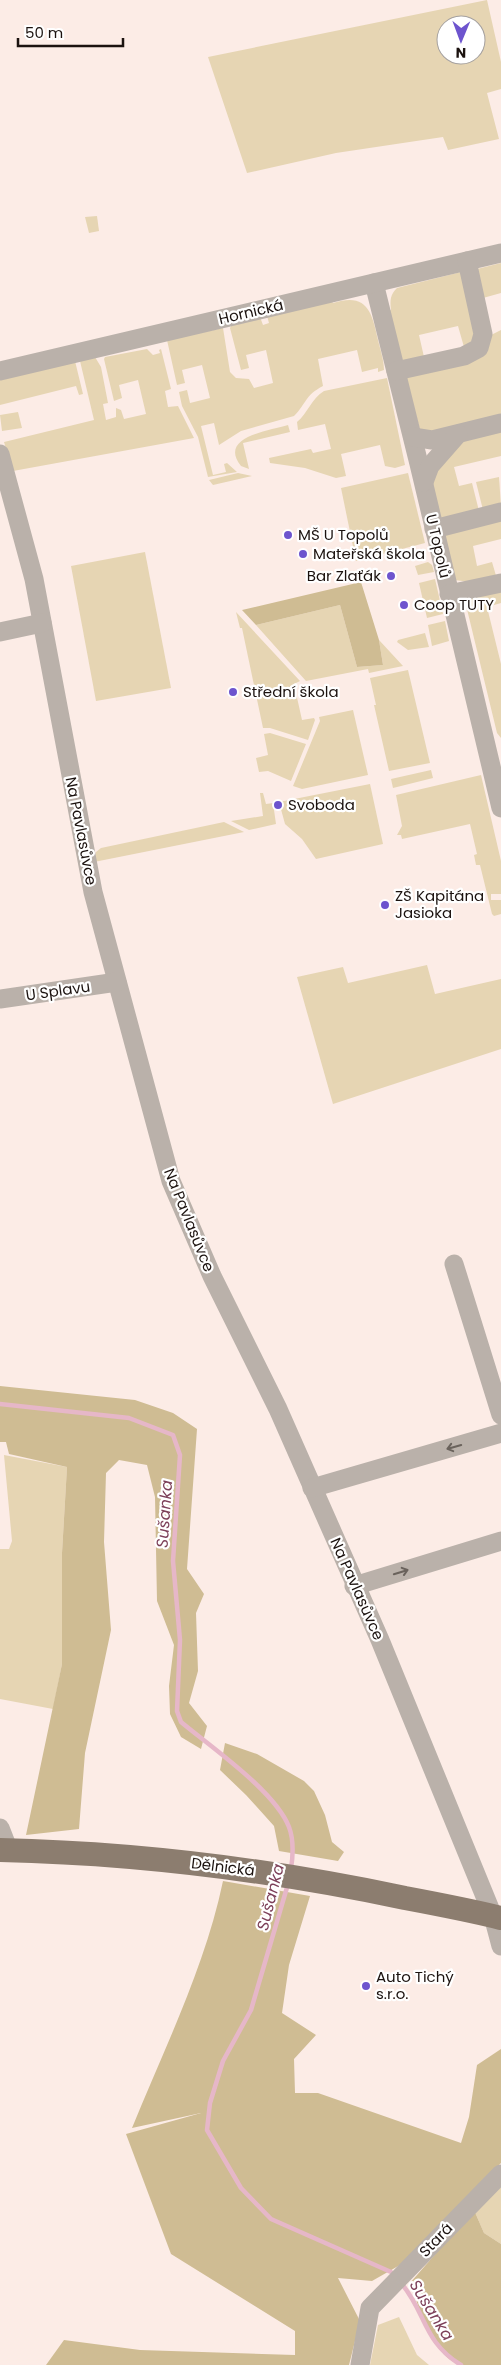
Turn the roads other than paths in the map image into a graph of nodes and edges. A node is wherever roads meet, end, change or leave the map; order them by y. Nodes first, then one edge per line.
1 (501, 253) edge
2 (467, 261) junction
3 (374, 283) junction
4 (0, 371) edge
5 (396, 371) junction
6 (501, 423) edge
7 (458, 434) junction
8 (413, 437) junction
9 (0, 454) edge
10 (424, 482) junction
11 (501, 512) edge
12 (434, 529) junction
13 (501, 583) edge
14 (449, 594) junction
15 (42, 623) junction
16 (0, 632) edge
17 (495, 756) edge
18 (501, 808) edge
19 (117, 982) junction
20 (0, 999) edge
21 (454, 1264) dead end
22 (501, 1415) edge
23 (501, 1433) edge
24 (312, 1488) junction
25 (501, 1541) edge
26 (354, 1586) junction
27 (0, 1828) edge
28 (4, 1850) edge
29 (497, 1917) edge
30 (501, 1946) edge
31 (501, 2174) edge
32 (360, 2365) edge

1 - 2 street, Hornická
2 - 3 street, Hornická
2 - 5 street
3 - 4 street, Hornická
3 - 5 street, U Topolů
5 - 8 street, U Topolů
6 - 7 street
7 - 8 street
7 - 10 street
8 - 10 street, U Topolů
9 - 15 street, Na Pavlasůvce
10 - 12 street, U Topolů
11 - 12 street
12 - 14 street, U Topolů
13 - 14 street
14 - 17 street, U Topolů
15 - 16 street
15 - 19 street, Na Pavlasůvce
17 - 18 street, U Topolů
19 - 20 street, U Splavu
19 - 24 street, Na Pavlasůvce
21 - 22 street
23 -> 24 street
24 - 26 street, Na Pavlasůvce
26 -> 25 street
26 - 29 street, Na Pavlasůvce
27 - 28 street
28 - 29 main road, Dělnická
29 - 30 street
31 - 32 street, Stará

